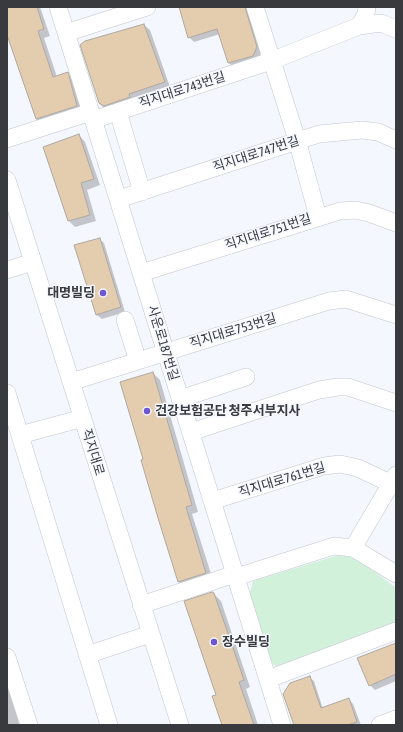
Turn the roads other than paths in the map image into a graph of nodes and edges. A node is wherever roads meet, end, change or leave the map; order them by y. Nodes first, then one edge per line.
1 (58, 7) edge
2 (147, 7) edge
3 (255, 7) edge
4 (367, 7) edge
5 (359, 26) junction
6 (396, 29) edge
7 (66, 32) junction
8 (271, 61) junction
9 (118, 112) junction
10 (92, 116) junction
11 (7, 138) edge
12 (297, 140) junction
13 (396, 140) edge
14 (7, 180) edge
15 (142, 192) junction
16 (119, 199) junction
17 (318, 217) junction
18 (396, 223) edge
19 (34, 262) junction
20 (7, 270) edge
21 (141, 273) junction
22 (396, 315) edge
23 (125, 320) dead end
24 (166, 352) junction
25 (138, 362) junction
26 (246, 378) dead end
27 (72, 382) junction
28 (7, 393) edge
29 (180, 399) junction
30 (396, 404) edge
31 (83, 418) junction
32 (191, 432) junction
33 (20, 435) junction
34 (395, 482) edge
35 (212, 501) junction
36 (353, 548) junction
37 (396, 574) edge
38 (236, 576) junction
39 (141, 605) junction
40 (396, 631) edge
41 (150, 634) junction
42 (87, 655) junction
43 (7, 656) edge
44 (268, 679) junction
45 (396, 719) edge
46 (29, 725) edge
47 (109, 725) edge
48 (180, 725) edge
49 (282, 725) edge
50 (380, 725) edge

1 - 7 street, 사운로187번길
2 - 7 street
3 - 8 street
4 - 5 street
5 - 6 street, 직지대로743번길
5 - 8 street, 직지대로743번길
7 - 10 street, 사운로187번길
8 - 9 street, 직지대로743번길
8 - 12 street
9 - 10 street, 직지대로743번길
9 - 15 street
10 - 11 street, 직지대로743번길
10 - 16 street, 사운로187번길
12 - 13 street, 직지대로747번길
12 - 15 street, 직지대로747번길
12 - 17 street
14 - 19 street, 직지대로
15 - 16 street, 직지대로747번길
16 - 21 street, 사운로187번길
17 - 18 street, 직지대로751번길
17 - 21 street, 직지대로751번길
19 - 20 street
19 - 27 street, 직지대로
21 - 24 street, 사운로187번길
22 - 24 street, 직지대로753번길
23 - 25 street
24 - 25 street, 직지대로753번길
24 - 29 street, 사운로187번길
25 - 27 street, 직지대로753번길
26 - 29 street
27 - 31 street, 직지대로
28 - 33 street
29 - 32 street, 사운로187번길
30 - 32 street
31 - 33 street
31 - 39 street, 직지대로
32 - 35 street, 사운로187번길
33 - 42 street
34 - 35 street, 직지대로761번길
34 - 36 street
35 - 38 street, 사운로187번길
36 - 37 street
36 - 38 street
38 - 39 street
38 - 44 street, 사운로187번길
39 - 41 street, 직지대로
40 - 44 street
41 - 42 street
41 - 48 street, 직지대로
42 - 47 street
43 - 46 street
44 - 49 street, 사운로187번길
45 - 50 street

